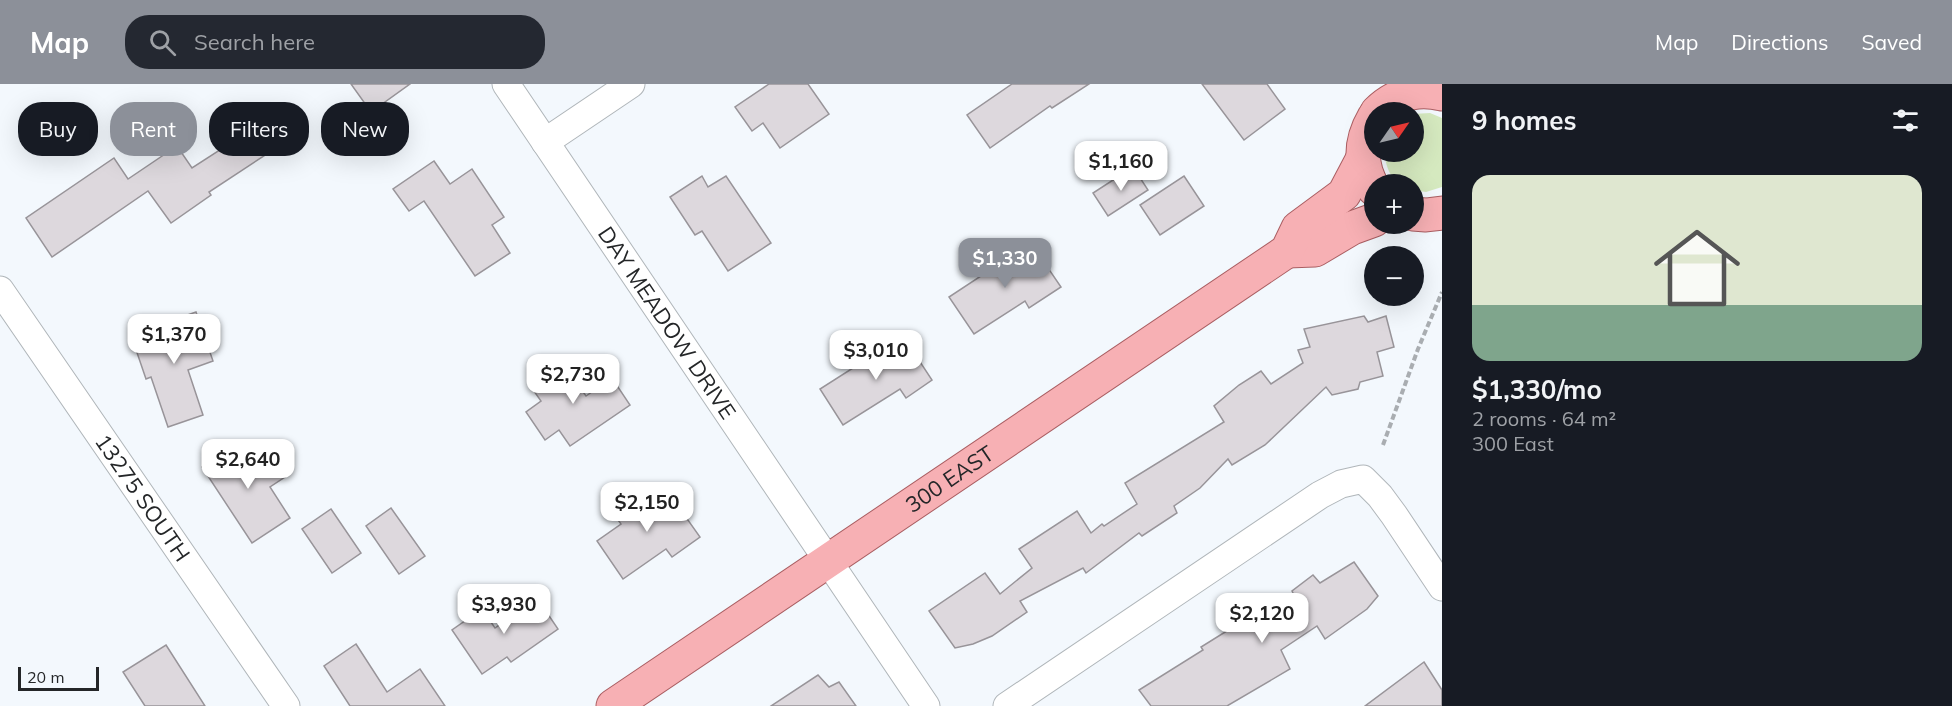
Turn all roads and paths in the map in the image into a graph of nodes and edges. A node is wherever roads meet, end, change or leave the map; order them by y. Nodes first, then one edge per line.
1 (506, 84) edge
2 (631, 84) edge
3 (1442, 94) edge
4 (1389, 102) edge
5 (1364, 140) edge
6 (545, 142) junction
7 (1363, 158) junction
8 (1366, 174) edge
9 (1364, 224) edge
10 (1287, 251) junction
11 (0, 290) edge
12 (1442, 292) edge
13 (1383, 445) dead end
14 (829, 562) junction
15 (1442, 587) edge
16 (286, 706) edge
17 (613, 706) edge
18 (926, 706) edge
19 (1007, 706) edge

1 - 6 street, DAY MEADOW DRIVE
2 - 6 street
3 - 4 main road
5 - 7 main road
6 - 14 street, DAY MEADOW DRIVE
7 - 8 main road
7 - 10 main road, 300 EAST
9 - 10 main road
10 - 14 main road, 300 EAST
11 - 16 street, 13275 SOUTH
12 - 13 path
14 - 17 main road, 300 EAST
14 - 18 street, DAY MEADOW DRIVE
15 - 19 street

